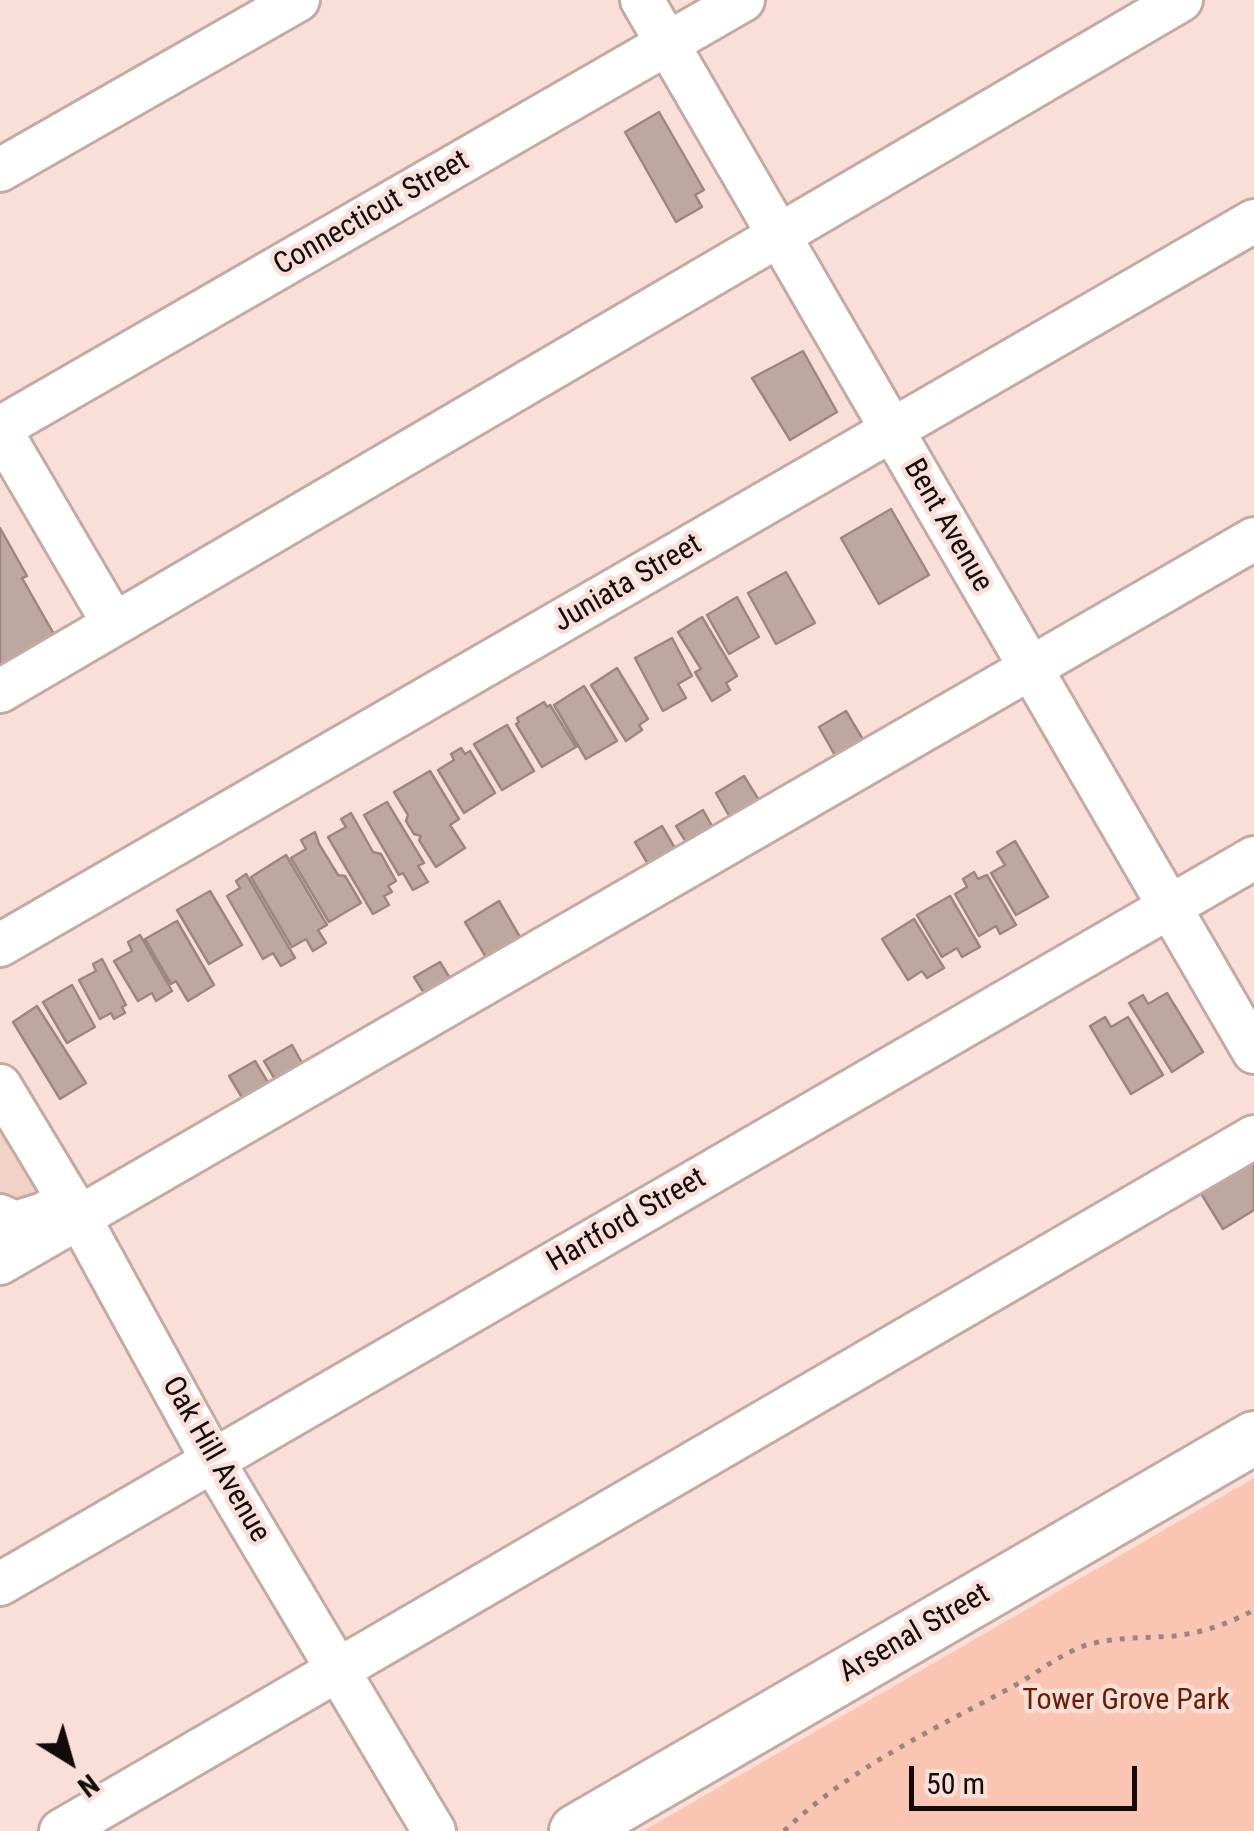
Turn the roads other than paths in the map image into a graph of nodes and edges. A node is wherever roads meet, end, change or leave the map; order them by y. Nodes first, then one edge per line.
1 (298, 0) edge
2 (642, 0) edge
3 (743, 0) edge
4 (1181, 0) edge
5 (668, 44) junction
6 (0, 170) edge
7 (1254, 222) edge
8 (780, 237) junction
9 (0, 429) edge
10 (893, 432) junction
11 (1254, 539) edge
12 (114, 624) junction
13 (1029, 668) junction
14 (0, 691) edge
15 (1254, 858) edge
16 (1168, 908) junction
17 (0, 944) edge
18 (1254, 1052) edge
19 (0, 1086) edge
20 (1254, 1137) edge
21 (74, 1208) junction
22 (0, 1216) edge
23 (0, 1263) edge
24 (1254, 1438) edge
25 (213, 1461) junction
26 (0, 1584) edge
27 (340, 1668) junction
28 (61, 1831) edge
29 (434, 1831) edge
30 (576, 1831) edge

1 - 6 street
2 - 5 street, Bent Avenue
3 - 5 street, Connecticut Street
4 - 8 street
5 - 8 street, Bent Avenue
5 - 9 street, Connecticut Street
7 - 10 street, Juniata Street
8 - 10 street, Bent Avenue
8 - 12 street
9 - 12 street
10 - 13 street, Bent Avenue
10 - 17 street, Juniata Street
11 - 13 street
12 - 14 street
13 - 16 street, Bent Avenue
13 - 21 street
15 - 16 street, Hartford Street
16 - 18 street, Bent Avenue
16 - 25 street, Hartford Street
19 - 21 street, Oak Hill Avenue
20 - 27 street
21 - 22 street
21 - 23 street
21 - 25 street, Oak Hill Avenue
24 - 30 main road, Arsenal Street
25 - 26 street, Hartford Street
25 - 27 street, Oak Hill Avenue
27 - 28 street
27 - 29 street, Oak Hill Avenue

